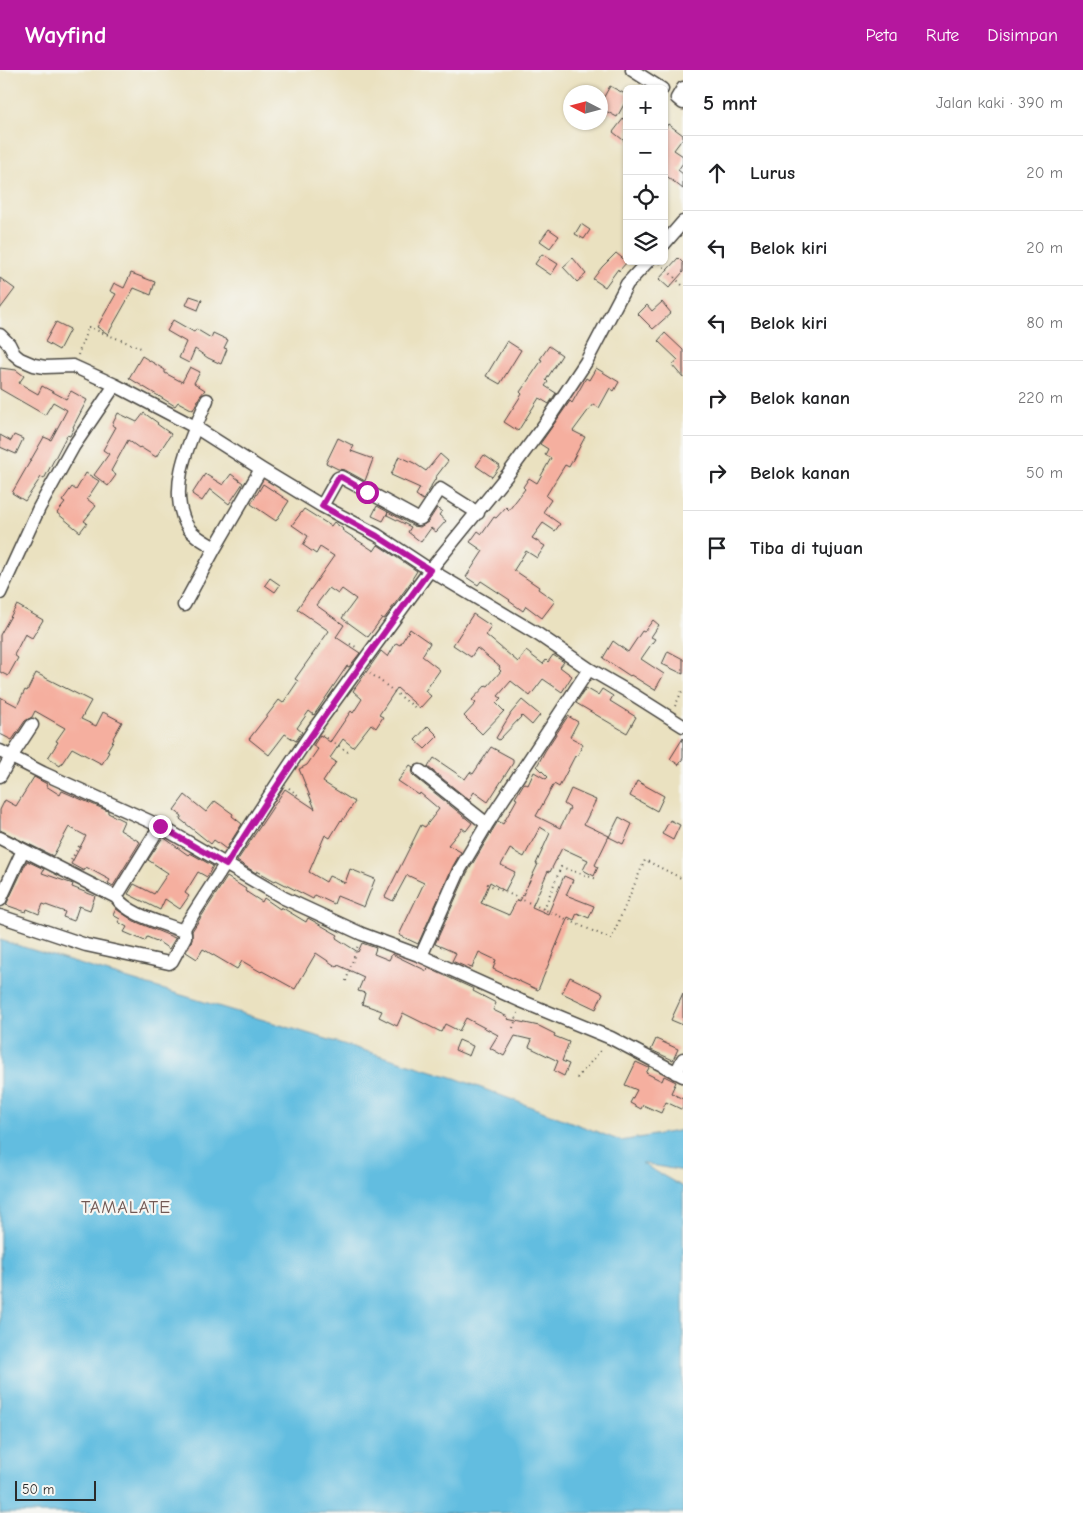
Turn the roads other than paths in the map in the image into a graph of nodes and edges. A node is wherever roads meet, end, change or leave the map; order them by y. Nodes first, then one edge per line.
1 (632, 70) edge
2 (655, 85) edge
3 (668, 92) edge
4 (681, 96) edge
5 (683, 222) edge
6 (668, 239) edge
7 (644, 265) edge
8 (0, 335) edge
9 (115, 385) junction
10 (207, 400) dead end
11 (195, 427) junction
12 (261, 469) junction
13 (322, 506) junction
14 (478, 513) junction
15 (215, 548) junction
16 (430, 570) junction
17 (0, 593) edge
18 (184, 605) dead end
19 (589, 669) junction
20 (32, 725) dead end
21 (683, 726) edge
22 (5, 754) edge
23 (420, 771) dead end
24 (0, 776) edge
25 (487, 824) junction
26 (160, 826) junction
27 (0, 838) edge
28 (23, 850) junction
29 (226, 865) junction
30 (116, 897) junction
31 (0, 900) edge
32 (0, 916) edge
33 (183, 931) junction
34 (421, 956) junction
35 (683, 1059) edge
36 (680, 1075) edge

1 - 2 street
3 - 4 street
5 - 6 street
7 - 14 street
8 - 9 street
9 - 11 street
9 - 17 street
10 - 11 street
11 - 12 street
11 - 15 street
12 - 13 street
12 - 15 street
13 - 14 street
13 - 16 street
14 - 16 street
15 - 18 street
16 - 19 street
16 - 29 street
19 - 21 street
19 - 25 street
20 - 22 street
22 - 24 street
22 - 26 street
23 - 25 street
25 - 34 street
26 - 29 street
26 - 30 street
27 - 28 street
28 - 30 street
28 - 31 street
29 - 33 street
29 - 34 street
30 - 33 street
32 - 33 street
34 - 36 street
35 - 36 street

